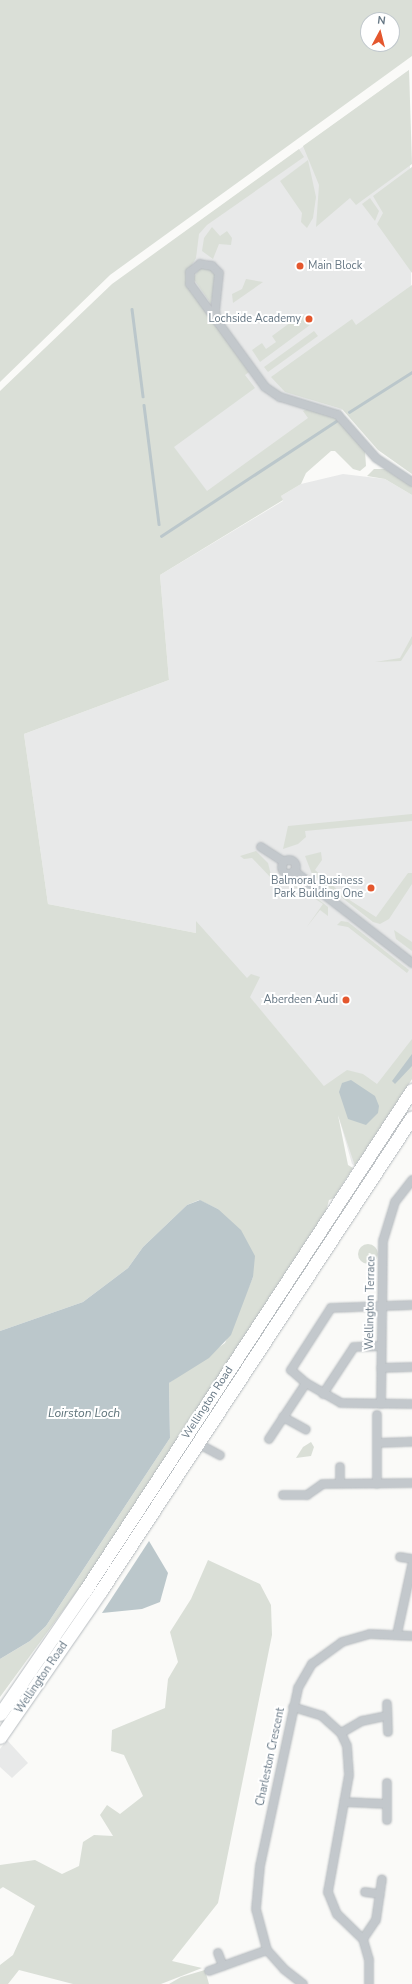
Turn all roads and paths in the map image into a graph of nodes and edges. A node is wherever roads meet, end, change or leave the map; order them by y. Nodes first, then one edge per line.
1 (217, 321) junction
2 (412, 482) edge
3 (261, 847) dead end
4 (412, 963) edge
5 (412, 1090) edge
6 (412, 1117) edge
7 (412, 1180) edge
8 (412, 1305) edge
9 (383, 1306) junction
10 (381, 1346) junction
11 (412, 1367) edge
12 (381, 1368) junction
13 (306, 1383) junction
14 (323, 1394) junction
15 (382, 1404) junction
16 (412, 1404) edge
17 (377, 1415) dead end
18 (283, 1417) junction
19 (306, 1430) dead end
20 (269, 1439) dead end
21 (412, 1442) edge
22 (197, 1443) junction
23 (377, 1443) junction
24 (220, 1455) dead end
25 (340, 1467) dead end
26 (340, 1483) junction
27 (412, 1483) edge
28 (377, 1484) junction
29 (283, 1495) dead end
30 (400, 1557) dead end
31 (412, 1559) edge
32 (412, 1564) edge
33 (397, 1634) junction
34 (412, 1636) edge
35 (387, 1704) dead end
36 (293, 1707) junction
37 (0, 1714) edge
38 (386, 1716) junction
39 (388, 1732) dead end
40 (341, 1733) junction
41 (0, 1737) edge
42 (387, 1783) dead end
43 (344, 1802) junction
44 (387, 1804) junction
45 (387, 1820) dead end
46 (382, 1879) dead end
47 (365, 1892) dead end
48 (380, 1894) junction
49 (363, 1939) junction
50 (267, 1950) junction
51 (218, 1953) dead end
52 (223, 1966) junction
53 (209, 1971) dead end
54 (303, 1984) edge
55 (369, 1984) edge

1 - 1 street
1 - 2 street
3 - 4 street
5 - 37 main road, Wellington Road
6 - 22 main road, Wellington Road
7 - 9 street, Wellington Terrace
8 - 9 street
9 - 10 street, Wellington Terrace
9 - 13 street
10 - 12 street, Wellington Terrace
10 - 14 street
11 - 12 street
12 - 15 street, Wellington Terrace
13 - 14 street
13 - 18 street
14 - 15 street
15 - 16 street
17 - 23 street
18 - 19 street
18 - 20 street
21 - 23 street
22 - 24 street
22 - 41 main road, Wellington Road
23 - 28 street
25 - 26 street
26 - 28 street
26 - 29 street
27 - 28 street
30 - 31 street
32 - 33 street
33 - 34 street, Charleston Crescent
33 - 36 street, Charleston Crescent
35 - 38 street
36 - 40 street
36 - 50 street, Charleston Crescent
38 - 39 street
38 - 40 street
40 - 43 street
42 - 44 street
43 - 44 street
43 - 49 street
44 - 45 street
46 - 48 street
47 - 48 street
48 - 49 street
49 - 55 street
50 - 52 street
50 - 54 street, Charleston Crescent
51 - 52 street
52 - 53 street

